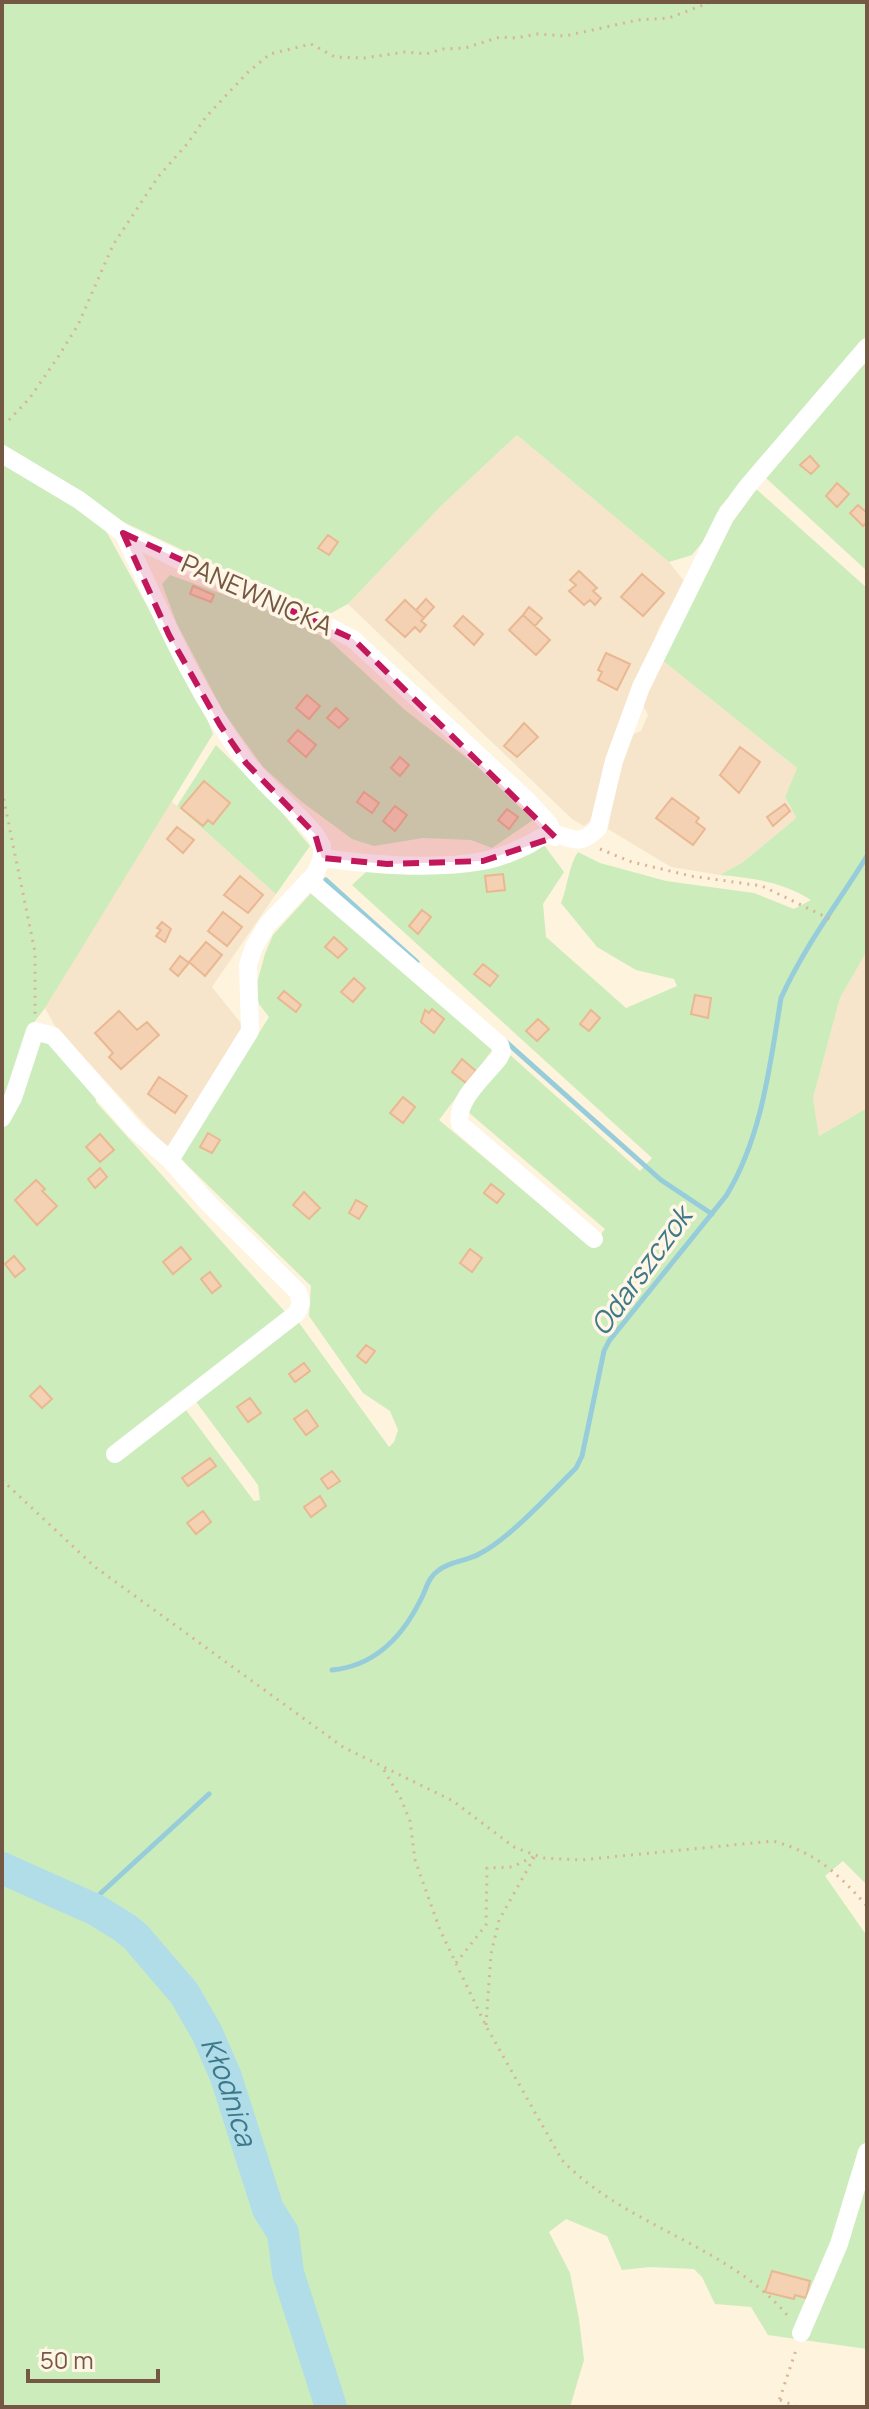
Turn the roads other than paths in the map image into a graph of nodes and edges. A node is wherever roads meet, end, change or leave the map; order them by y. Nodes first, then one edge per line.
1 (867, 347) edge
2 (2, 454) edge
3 (123, 533) junction
4 (555, 837) junction
5 (322, 858) junction
6 (309, 880) junction
7 (2, 1118) edge
8 (170, 1160) junction
9 (594, 1239) dead end
10 (115, 1454) dead end
11 (867, 2152) edge
12 (801, 2333) road end

1 - 4 street
2 - 3 street, PANEWNICKA
3 - 4 street, PANEWNICKA
3 - 5 street
4 - 5 street
5 - 6 street
6 - 8 street
6 - 9 street
7 - 8 street
8 - 10 street
11 - 12 street

